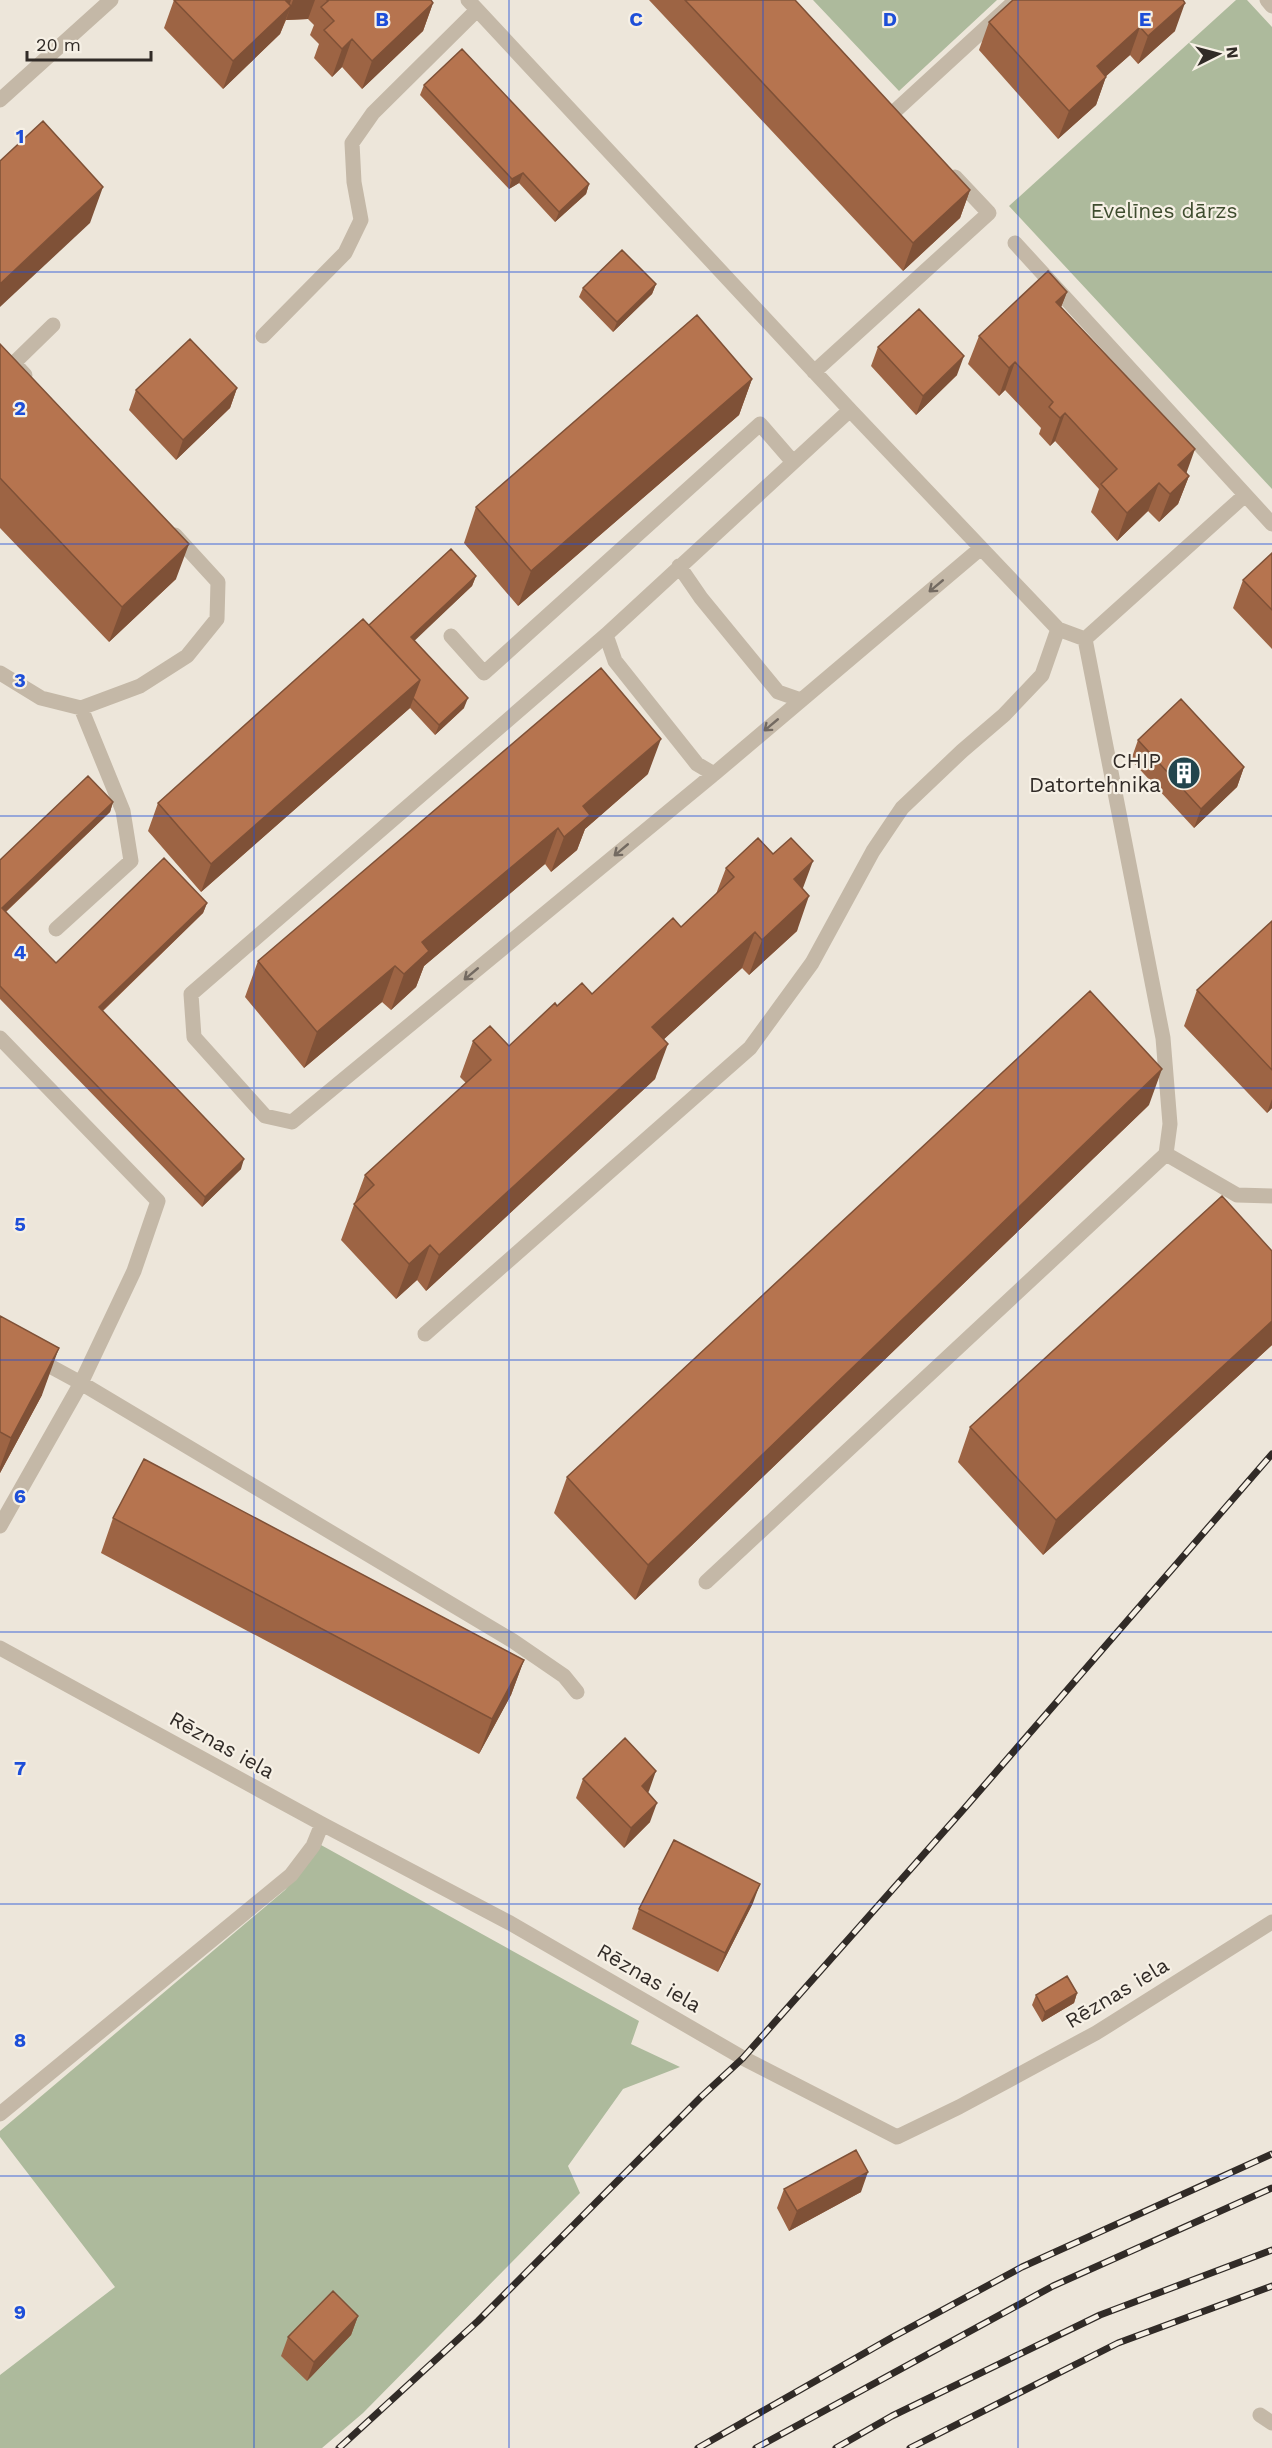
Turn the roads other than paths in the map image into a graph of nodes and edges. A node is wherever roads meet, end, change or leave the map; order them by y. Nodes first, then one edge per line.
1 (111, 0) edge
2 (1016, 0) edge
3 (1267, 0) edge
4 (473, 5) edge
5 (1272, 6) edge
6 (0, 100) edge
7 (894, 112) edge
8 (941, 162) edge
9 (1015, 243) dead end
10 (53, 325) dead end
11 (263, 336) dead end
12 (814, 372) junction
13 (39, 389) edge
14 (850, 410) junction
15 (793, 462) junction
16 (1244, 496) junction
17 (161, 520) edge
18 (1272, 524) edge
19 (981, 548) junction
20 (679, 566) junction
21 (1058, 629) junction
22 (606, 635) junction
23 (451, 636) dead end
24 (1085, 639) junction
25 (0, 673) edge
26 (801, 700) junction
27 (81, 708) junction
28 (714, 774) junction
29 (56, 929) dead end
30 (0, 1038) edge
31 (1166, 1154) junction
32 (1272, 1196) edge
33 (425, 1334) dead end
34 (0, 1339) edge
35 (81, 1383) junction
36 (0, 1526) edge
37 (706, 1582) dead end
38 (0, 1647) edge
39 (577, 1692) dead end
40 (322, 1824) junction
41 (1272, 1922) edge
42 (0, 2114) edge

1 - 6 street
2 - 7 street
3 - 5 street
4 - 11 street
4 - 12 street
8 - 12 street
9 - 16 street
10 - 13 street
12 - 14 street
14 - 15 street
14 - 19 street
15 - 20 street
15 - 23 street
16 - 18 street
16 - 24 street
17 - 27 street
19 - 21 street
19 -> 26 street
20 - 22 street
20 - 26 street
21 - 24 street
21 - 33 street
22 - 28 street
28 -> 22 street
24 - 31 street
25 - 27 street
26 -> 28 street
27 - 29 street
30 - 35 street
31 - 32 street
31 - 37 street
34 - 35 street
35 - 36 street
35 - 39 street
38 - 40 street, Rēznas iela
40 - 41 street, Rēznas iela
40 - 42 street

